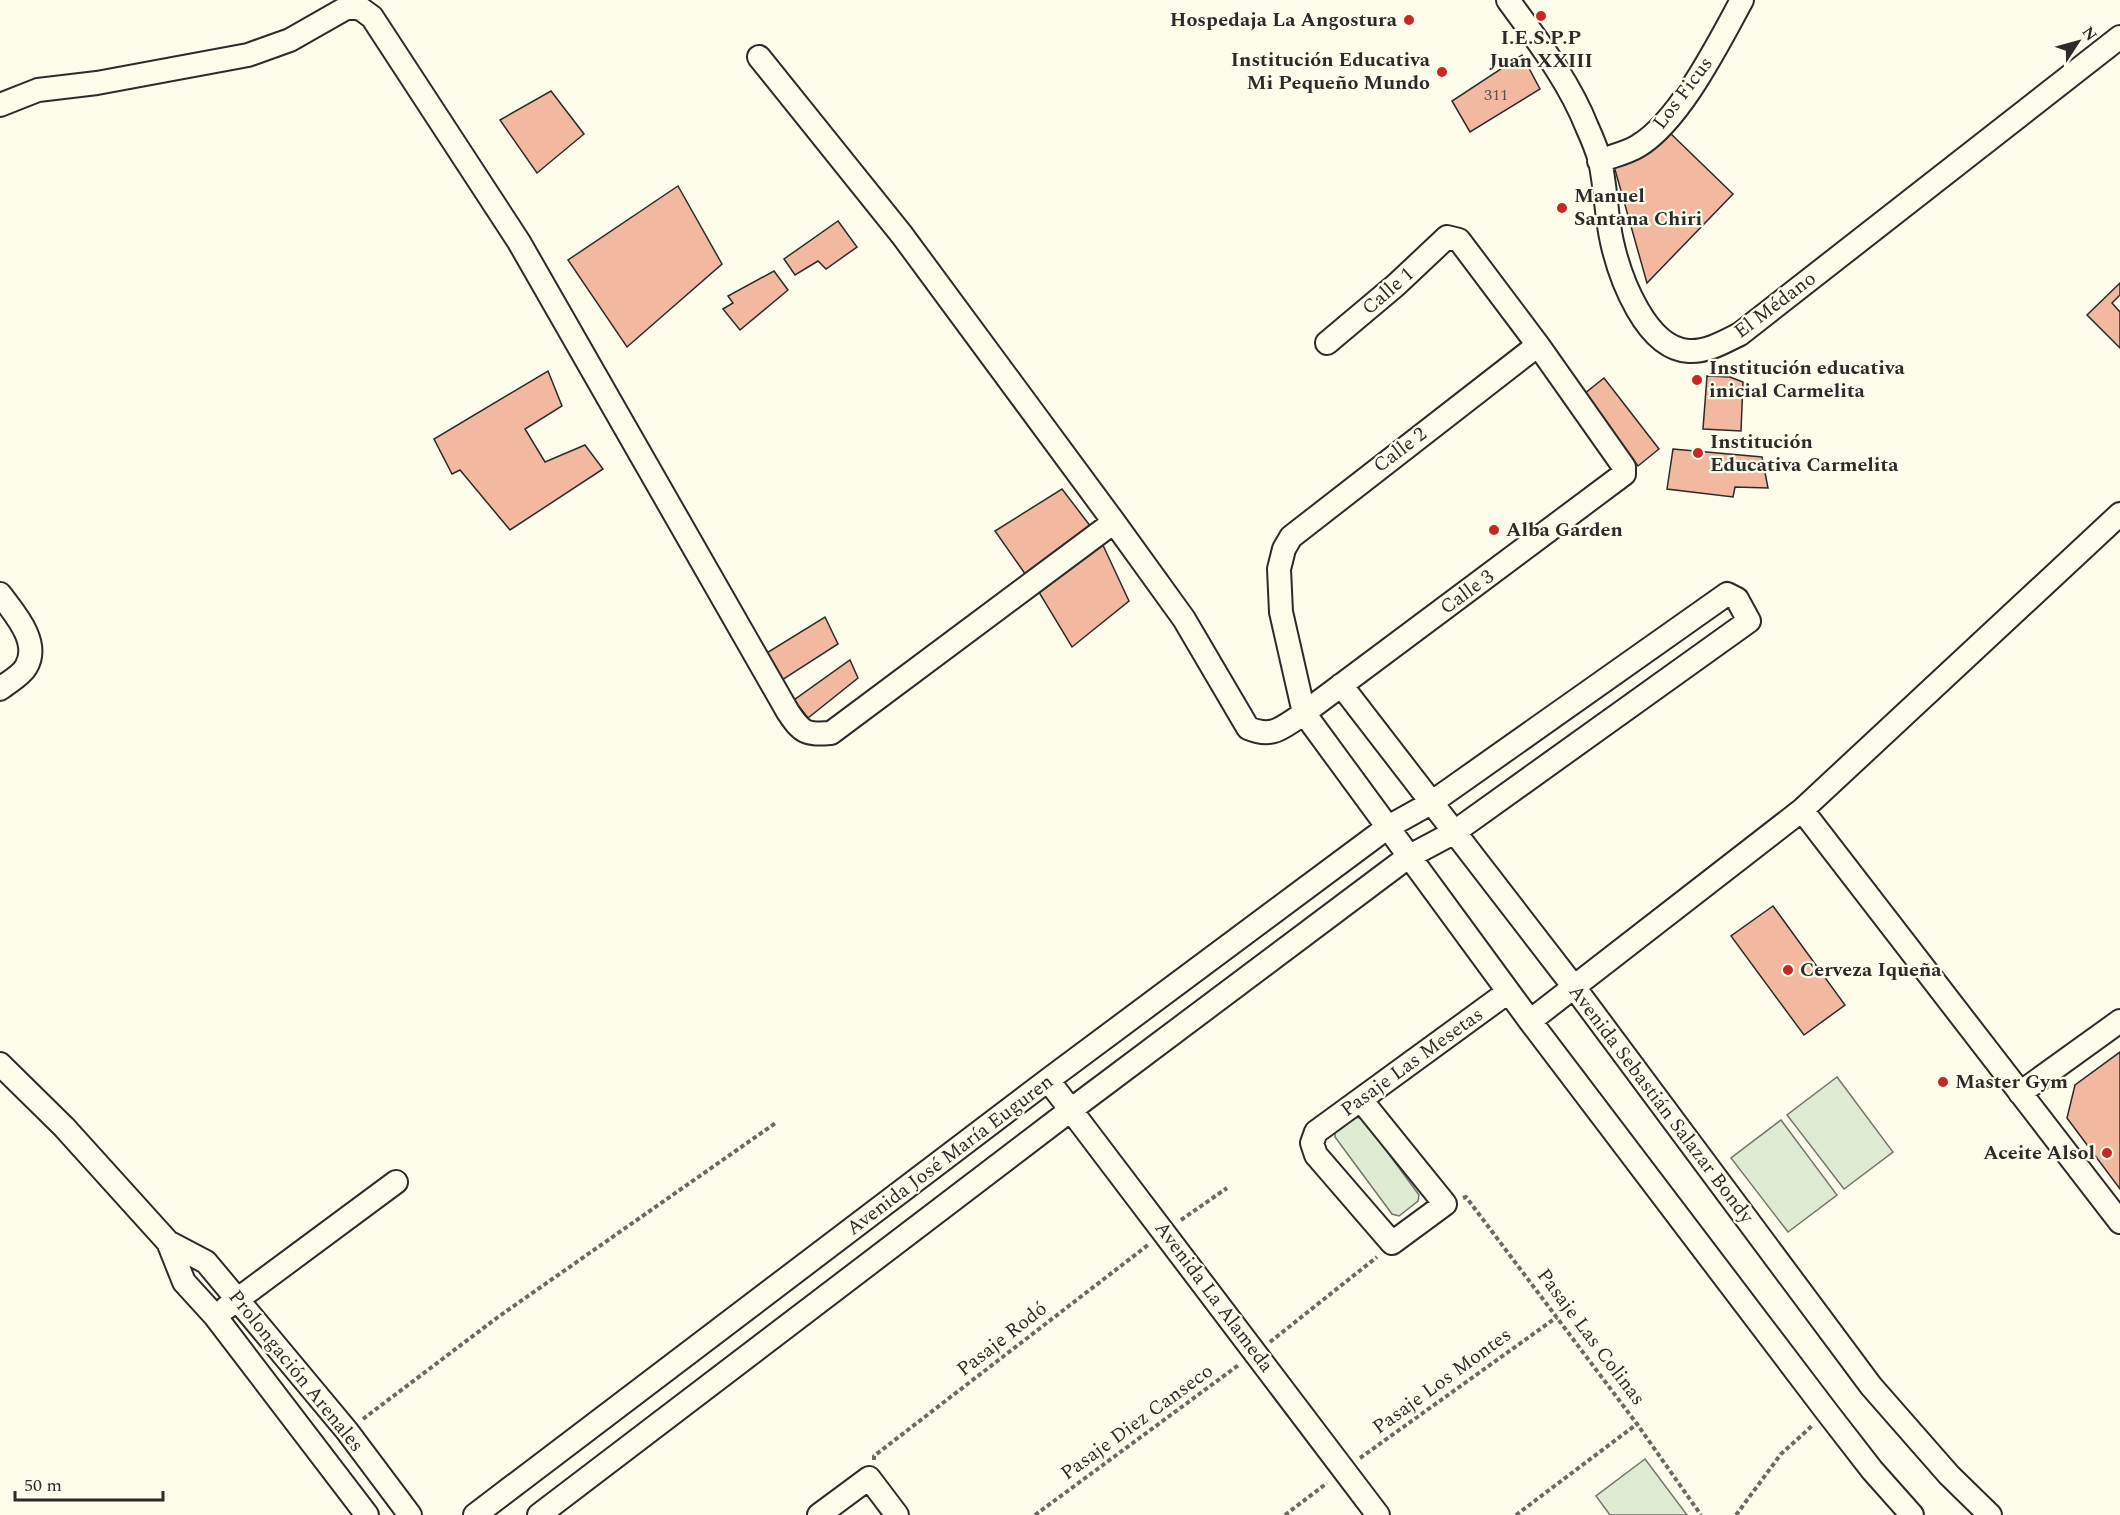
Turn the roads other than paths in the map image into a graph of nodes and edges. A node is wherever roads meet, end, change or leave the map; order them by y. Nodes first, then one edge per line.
1 (1509, 0) edge
2 (1742, 0) edge
3 (2120, 37) edge
4 (759, 57) dead end
5 (0, 105) edge
6 (1599, 161) junction
7 (1327, 343) dead end
8 (1538, 345) junction
9 (2120, 514) edge
10 (1114, 522) junction
11 (0, 594) edge
12 (1341, 685) junction
13 (0, 689) edge
14 (1574, 701) junction
15 (1304, 713) junction
16 (1596, 730) junction
17 (1431, 803) junction
18 (1802, 810) junction
19 (1388, 827) junction
20 (1453, 833) junction
21 (1408, 857) junction
22 (1574, 987) junction
23 (1508, 992) junction
24 (1530, 1021) junction
25 (2120, 1021) edge
26 (0, 1064) edge
27 (1048, 1080) junction
28 (2020, 1093) junction
29 (1361, 1100) junction
30 (1072, 1109) junction
31 (396, 1182) dead end
32 (2120, 1222) edge
33 (168, 1242) junction
34 (238, 1299) junction
35 (215, 1316) junction
36 (367, 1515) edge
37 (410, 1515) edge
38 (475, 1515) edge
39 (539, 1515) edge
40 (819, 1515) edge
41 (897, 1515) edge
42 (1378, 1515) edge
43 (1912, 1515) edge
44 (1990, 1515) edge

1 - 6 street, El Médano
2 - 6 street, Los Ficus
3 - 6 street, El Médano
4 - 10 street, Calle 3
5 - 10 street
7 - 8 street, Calle 1
8 - 12 street, Calle 3
8 - 15 street, Calle 2
9 - 18 street
10 - 15 street, Calle 3
11 - 13 street
12 - 15 street, Calle 3
12 - 17 street, Avenida Sebastián Salazar Bondy
14 - 16 street
14 - 16 street, Avenida José María Euguren
14 - 17 street, Avenida José María Euguren
15 - 19 street
16 - 20 street, Avenida José María Euguren
17 - 19 street, Avenida José María Euguren
17 - 20 street, Avenida Sebastián Salazar Bondy
18 - 22 street
18 - 28 street
19 - 21 street
19 - 27 street, Avenida José María Euguren
20 - 21 street, Avenida José María Euguren
20 - 22 street, Avenida Sebastián Salazar Bondy
21 - 23 street
21 - 30 street, Avenida José María Euguren
22 - 24 street
22 - 44 street, Avenida Sebastián Salazar Bondy
23 - 24 street
23 - 29 street, Pasaje Las Mesetas
24 - 43 street
25 - 28 street
26 - 33 street, Prolongación Arenales
27 - 30 street, Avenida La Alameda
27 - 38 street, Avenida José María Euguren
28 - 32 street
29 - 29 street, Pasaje Las Mesetas
30 - 39 street, Avenida José María Euguren
30 - 42 street, Avenida La Alameda
31 - 34 street
33 - 34 street, Prolongación Arenales
33 - 35 street, Prolongación Arenales
34 - 35 street
34 - 37 street, Prolongación Arenales
35 - 36 street, Prolongación Arenales
40 - 41 street

